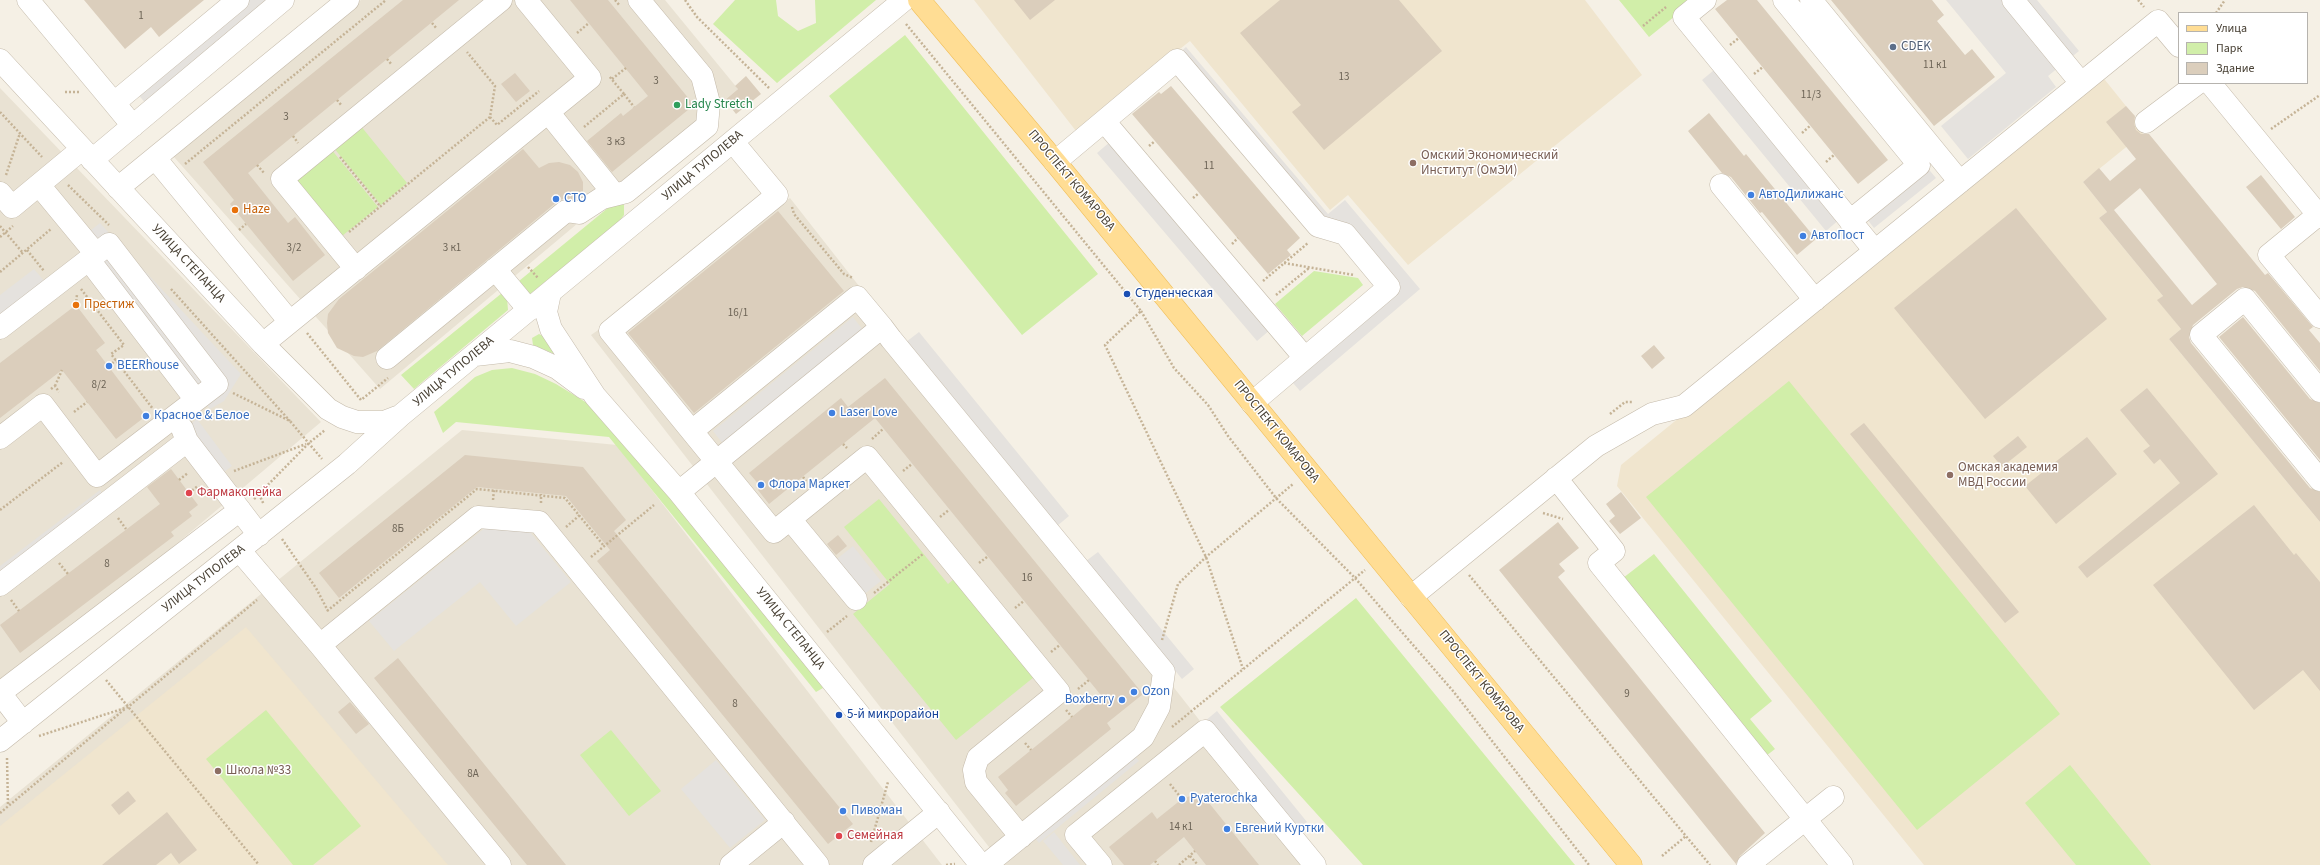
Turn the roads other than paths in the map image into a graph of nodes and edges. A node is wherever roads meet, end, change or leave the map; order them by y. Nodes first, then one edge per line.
1 (28, 0) edge
2 (238, 0) edge
3 (283, 0) edge
4 (348, 0) edge
5 (501, 0) edge
6 (526, 0) edge
7 (639, 0) edge
8 (919, 0) edge
9 (1705, 0) edge
10 (1784, 0) edge
11 (1811, 0) edge
12 (2013, 0) edge
13 (899, 4) edge
14 (2178, 45) edge
15 (0, 60) edge
16 (2081, 84) junction
17 (2197, 84) edge
18 (2211, 84) edge
19 (114, 103) junction
20 (548, 112) junction
21 (1104, 121) junction
22 (2146, 122) dead end
23 (133, 126) junction
24 (733, 142) junction
25 (87, 154) junction
26 (155, 158) junction
27 (1056, 162) junction
28 (1960, 182) junction
29 (39, 185) junction
30 (1721, 185) dead end
31 (118, 188) junction
32 (0, 193) edge
33 (620, 193) junction
34 (644, 215) junction
35 (2319, 216) edge
36 (1850, 221) junction
37 (1875, 251) junction
38 (92, 257) junction
39 (356, 269) junction
40 (495, 269) junction
41 (550, 293) junction
42 (1815, 300) junction
43 (529, 310) junction
44 (2320, 317) edge
45 (292, 320) junction
46 (882, 327) junction
47 (0, 328) edge
48 (263, 344) junction
49 (475, 355) junction
50 (387, 358) dead end
51 (1305, 358) junction
52 (2320, 391) edge
53 (595, 396) junction
54 (196, 400) junction
55 (1252, 403) junction
56 (177, 415) junction
57 (400, 416) junction
58 (335, 422) junction
59 (692, 431) junction
60 (0, 438) edge
61 (188, 441) junction
62 (717, 461) junction
63 (341, 469) junction
64 (1556, 478) junction
65 (2320, 480) edge
66 (679, 492) junction
67 (240, 510) junction
68 (790, 519) junction
69 (266, 530) junction
70 (240, 551) junction
71 (7, 594) edge
72 (1411, 597) junction
73 (859, 602) road end
74 (320, 645) junction
75 (0, 693) edge
76 (28, 730) junction
77 (4, 746) edge
78 (1833, 797) dead end
79 (939, 812) junction
80 (1805, 819) junction
81 (784, 822) junction
82 (1021, 837) junction
83 (871, 857) edge
84 (500, 865) edge
85 (731, 865) edge
86 (818, 865) edge
87 (981, 865) edge
88 (986, 865) edge
89 (1101, 865) edge
90 (1315, 865) edge
91 (1631, 865) edge
92 (1748, 865) edge
93 (1842, 865) edge

1 - 19 street
2 - 19 street
3 - 23 street
4 - 26 street
5 - 39 street
6 - 20 street
7 - 33 street
8 - 27 main road, ПРОСПЕКТ КОМАРОВА
9 - 36 street
10 - 36 street
11 - 28 street
12 - 16 street
13 - 24 street, УЛИЦА ТУПОЛЕВА
14 - 16 street
15 - 25 street, УЛИЦА СТЕПАНЦА
16 - 28 street
17 - 22 street
18 - 35 street
19 - 23 street
20 - 33 street
20 - 39 street
21 - 27 street
21 - 51 street
21 - 51 street
23 - 25 street
24 - 34 street, УЛИЦА ТУПОЛЕВА
24 - 59 street
25 - 29 street
25 - 31 street, УЛИЦА СТЕПАНЦА
26 - 31 street
26 - 45 street
27 - 55 main road, ПРОСПЕКТ КОМАРОВА
28 - 37 street
29 - 32 street
29 - 38 street
30 - 42 street
31 - 48 street, УЛИЦА СТЕПАНЦА
33 - 34 street
33 - 40 street
34 - 41 street, УЛИЦА ТУПОЛЕВА
35 - 44 street
36 - 37 street
37 - 42 street
38 - 47 street
38 - 54 street
38 - 54 street
39 - 45 street
40 - 43 street
40 - 50 street
41 - 43 street, УЛИЦА ТУПОЛЕВА
41 - 53 street, УЛИЦА СТЕПАНЦА
42 - 64 street
43 - 49 street, УЛИЦА ТУПОЛЕВА
45 - 48 street
46 - 59 street
46 - 62 street
46 - 82 street
48 - 58 street, УЛИЦА СТЕПАНЦА
49 - 53 street, УЛИЦА СТЕПАНЦА
49 - 57 street, УЛИЦА ТУПОЛЕВА
51 - 55 street
52 - 65 street
53 - 66 street, УЛИЦА СТЕПАНЦА
54 - 56 street
55 - 72 main road, ПРОСПЕКТ КОМАРОВА
56 - 60 street
56 - 61 street
57 - 58 street, УЛИЦА СТЕПАНЦА
57 - 63 street, УЛИЦА ТУПОЛЕВА
58 - 63 street
59 - 62 street
61 - 67 street
61 - 71 street
62 - 66 street
62 - 68 street
63 - 69 street, УЛИЦА ТУПОЛЕВА
64 - 72 street
64 - 80 street
66 - 79 street, УЛИЦА СТЕПАНЦА
67 - 69 street
67 - 75 street
68 - 73 street
68 - 82 street
69 - 70 street, УЛИЦА ТУПОЛЕВА
70 - 74 street
70 - 76 street, УЛИЦА ТУПОЛЕВА
72 - 91 main road, ПРОСПЕКТ КОМАРОВА
74 - 81 street
74 - 84 street
75 - 76 street
76 - 77 street, УЛИЦА ТУПОЛЕВА
78 - 80 street
79 - 83 street
79 - 87 street, УЛИЦА СТЕПАНЦА
80 - 92 street
80 - 93 street
81 - 85 street
81 - 86 street
82 - 88 street
89 - 90 street

